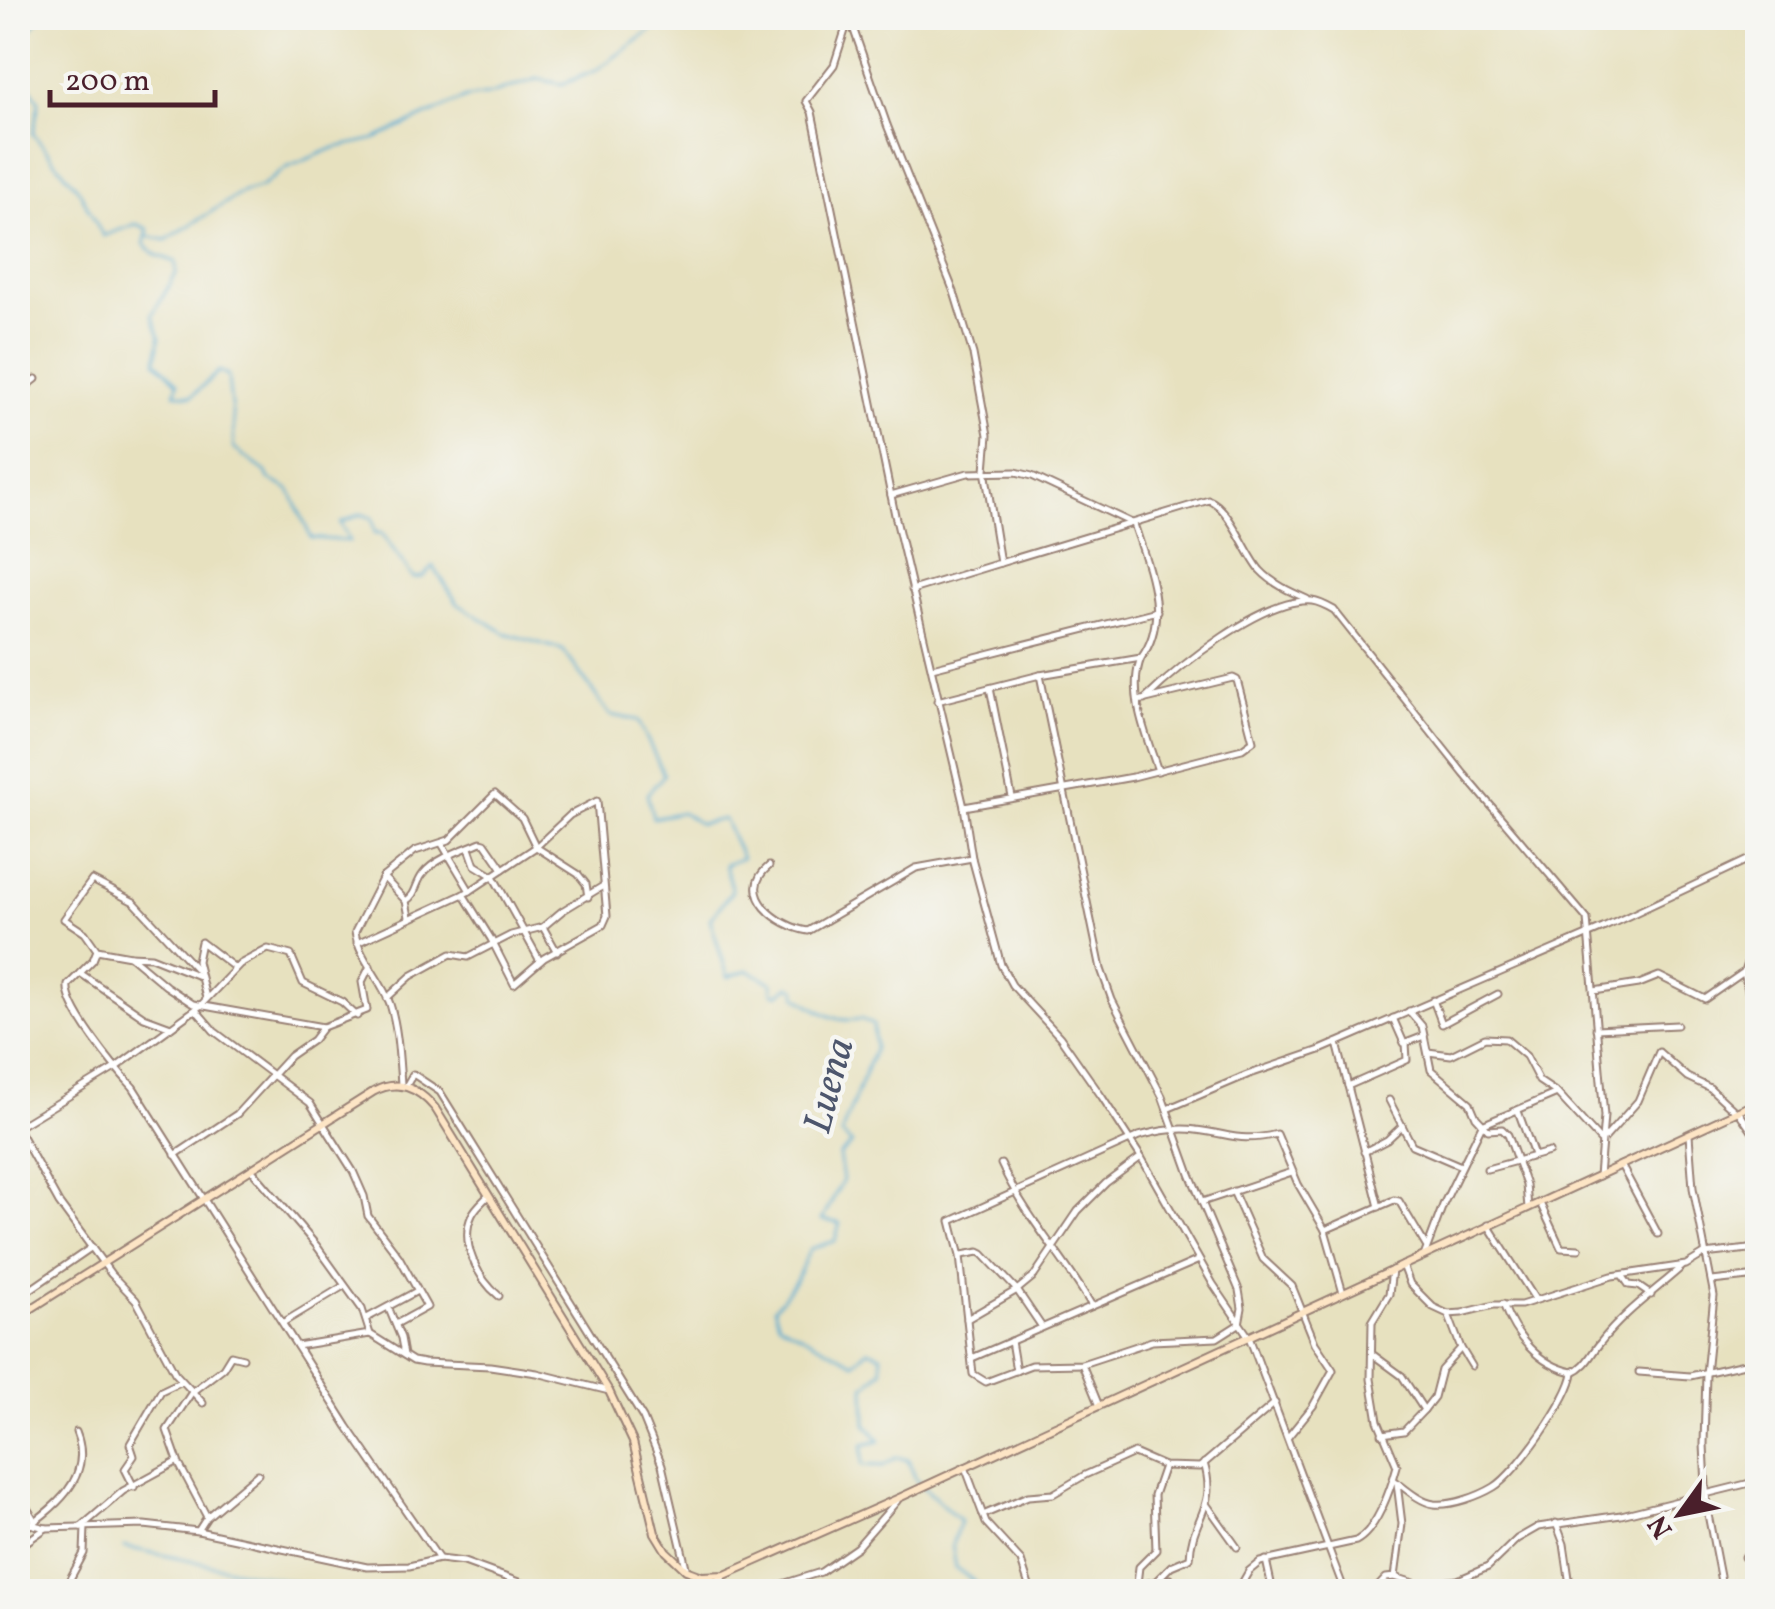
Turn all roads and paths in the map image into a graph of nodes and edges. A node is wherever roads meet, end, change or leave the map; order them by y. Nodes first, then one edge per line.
1 (850, 18) edge
2 (36, 380) dead end
3 (18, 392) edge
4 (986, 470) junction
5 (891, 495) junction
6 (1134, 524) junction
7 (1000, 563) junction
8 (912, 590) junction
9 (1312, 601) junction
10 (1157, 611) junction
11 (1141, 658) junction
12 (931, 668) junction
13 (1040, 675) junction
14 (990, 688) junction
15 (937, 701) junction
16 (1141, 701) junction
17 (1158, 771) junction
18 (1066, 790) junction
19 (1012, 798) junction
20 (964, 807) junction
21 (442, 844) junction
22 (469, 847) junction
23 (536, 847) junction
24 (1758, 855) edge
25 (449, 858) junction
26 (972, 858) junction
27 (768, 866) dead end
28 (503, 869) junction
29 (384, 876) junction
30 (493, 876) junction
31 (603, 886) junction
32 (466, 892) junction
33 (588, 897) junction
34 (406, 901) junction
35 (410, 918) junction
36 (543, 927) junction
37 (1758, 930) edge
38 (523, 931) junction
39 (1589, 934) junction
40 (357, 943) junction
41 (492, 944) junction
42 (97, 950) junction
43 (557, 952) junction
44 (130, 956) junction
45 (540, 961) junction
46 (370, 966) junction
47 (235, 968) junction
48 (1744, 972) junction
49 (80, 973) junction
50 (198, 973) junction
51 (1594, 992) junction
52 (1498, 994) dead end
53 (388, 998) junction
54 (206, 999) junction
55 (1432, 1000) junction
56 (1753, 1005) edge
57 (198, 1008) junction
58 (1408, 1011) junction
59 (357, 1016) junction
60 (1393, 1018) junction
61 (1677, 1025) dead end
62 (171, 1027) junction
63 (323, 1027) junction
64 (1596, 1029) junction
65 (1424, 1036) junction
66 (1758, 1036) edge
67 (1336, 1043) junction
68 (1404, 1046) junction
69 (1428, 1052) junction
70 (115, 1068) junction
71 (274, 1075) junction
72 (404, 1085) junction
73 (1348, 1086) junction
74 (1557, 1092) junction
75 (1389, 1100) dead end
76 (1758, 1102) edge
77 (1167, 1110) junction
78 (1518, 1111) junction
79 (1737, 1112) junction
80 (323, 1124) junction
81 (1482, 1124) junction
82 (1402, 1126) junction
83 (18, 1128) edge
84 (1173, 1130) junction
85 (1690, 1134) junction
86 (1758, 1140) edge
87 (1130, 1141) junction
88 (1602, 1141) junction
89 (1364, 1152) junction
90 (1549, 1152) dead end
91 (175, 1155) junction
92 (1534, 1156) junction
93 (1141, 1158) junction
94 (1517, 1160) junction
95 (1001, 1164) dead end
96 (1461, 1166) junction
97 (1621, 1166) junction
98 (251, 1169) junction
99 (1487, 1169) dead end
100 (1292, 1172) junction
101 (1599, 1176) junction
102 (1233, 1191) junction
103 (1014, 1192) junction
104 (488, 1196) junction
105 (204, 1198) junction
106 (1202, 1202) junction
107 (1540, 1203) junction
108 (1379, 1207) junction
109 (1528, 1208) junction
110 (1488, 1226) junction
111 (1325, 1230) junction
112 (1658, 1234) dead end
113 (92, 1247) junction
114 (1055, 1247) junction
115 (1758, 1248) edge
116 (1579, 1249) dead end
117 (1425, 1251) junction
118 (1704, 1254) junction
119 (960, 1256) junction
120 (1199, 1260) junction
121 (102, 1262) junction
122 (1403, 1265) junction
123 (1686, 1265) junction
124 (1392, 1270) junction
125 (1622, 1274) junction
126 (1758, 1276) edge
127 (1712, 1281) junction
128 (343, 1287) junction
129 (1017, 1290) junction
130 (417, 1291) junction
131 (1343, 1293) junction
132 (1651, 1295) junction
133 (500, 1296) dead end
134 (18, 1298) edge
135 (1536, 1300) junction
136 (1503, 1304) junction
137 (1092, 1306) junction
138 (388, 1309) junction
139 (19, 1312) edge
140 (1302, 1312) junction
141 (1448, 1314) junction
142 (367, 1318) junction
143 (967, 1319) junction
144 (284, 1322) junction
145 (396, 1324) junction
146 (1239, 1324) junction
147 (1042, 1327) junction
148 (370, 1334) junction
149 (1249, 1337) junction
150 (1011, 1341) junction
151 (297, 1346) junction
152 (1461, 1348) junction
153 (1372, 1354) junction
154 (404, 1355) junction
155 (243, 1358) dead end
156 (972, 1358) junction
157 (1754, 1362) edge
158 (1082, 1364) junction
159 (1472, 1366) dead end
160 (1016, 1371) junction
161 (1572, 1372) junction
162 (1638, 1372) dead end
163 (1706, 1374) junction
164 (181, 1382) junction
165 (609, 1391) junction
166 (192, 1392) junction
167 (203, 1403) dead end
168 (1275, 1403) junction
169 (1099, 1406) junction
170 (1424, 1410) junction
171 (1758, 1419) edge
172 (76, 1432) dead end
173 (1382, 1434) junction
174 (1288, 1437) junction
175 (178, 1461) junction
176 (1204, 1463) junction
177 (1164, 1466) junction
178 (965, 1467) junction
179 (258, 1474) dead end
180 (1395, 1481) junction
181 (1758, 1481) edge
182 (134, 1487) junction
183 (18, 1493) edge
184 (1706, 1494) junction
185 (902, 1497) junction
186 (1207, 1505) junction
187 (983, 1514) junction
188 (207, 1516) junction
189 (18, 1521) edge
190 (34, 1523) junction
191 (1556, 1524) junction
192 (83, 1527) junction
193 (46, 1528) junction
194 (198, 1532) junction
195 (18, 1534) edge
196 (1237, 1547) dead end
197 (18, 1548) edge
198 (1331, 1549) junction
199 (1744, 1557) dead end
200 (1758, 1557) edge
201 (439, 1559) junction
202 (1266, 1560) junction
203 (686, 1570) junction
204 (725, 1575) junction
205 (1395, 1576) junction
206 (1155, 1582) junction
207 (778, 1585) junction
208 (1137, 1588) edge
209 (63, 1592) edge
210 (546, 1592) edge
211 (701, 1592) edge
212 (757, 1592) edge
213 (772, 1592) edge
214 (1031, 1592) edge
215 (1202, 1592) edge
216 (1238, 1592) edge
217 (1273, 1592) edge
218 (1345, 1592) edge
219 (1373, 1592) edge
220 (1584, 1592) edge
221 (1723, 1592) edge

1 - 4 street
1 - 5 street
2 - 3 street
4 - 5 street
4 - 6 street
4 - 7 street
5 - 8 street
6 - 7 street
6 - 9 street
6 - 10 street
7 - 8 street
8 - 12 street
9 - 16 street
9 - 39 street
10 - 11 street
10 - 12 street
11 - 13 street
11 - 16 street
12 - 15 street
13 - 14 street
13 - 18 street
14 - 15 street
14 - 19 street
15 - 20 street
16 - 17 street
16 - 17 street
17 - 18 street
18 - 19 street
18 - 77 street
19 - 20 street
20 - 26 street
21 - 23 street
21 - 25 street
21 - 29 street
22 - 25 street
22 - 28 street
22 - 30 street
23 - 28 street
23 - 31 street
23 - 33 street
24 - 39 street
25 - 32 street
25 - 34 street
26 - 27 street
26 - 87 street
28 - 30 street
29 - 34 street
29 - 40 street
30 - 32 street
30 - 38 street
31 - 33 street
31 - 43 street
32 - 35 street
32 - 41 street
33 - 36 street
34 - 35 street
35 - 40 street
36 - 38 street
36 - 43 street
37 - 48 street
38 - 41 street
38 - 45 street
39 - 51 street
39 - 55 street
40 - 46 street
41 - 45 street
41 - 53 street
42 - 44 street
42 - 49 street
42 - 50 street
43 - 45 street
44 - 50 street
44 - 57 street
46 - 53 street
46 - 59 street
47 - 50 street
47 - 54 street
47 - 59 street
48 - 51 street
48 - 56 street
49 - 62 street
49 - 70 street
50 - 54 street
51 - 64 street
52 - 55 street
53 - 72 street
54 - 57 street
55 - 58 street
56 - 66 street
57 - 62 street
57 - 63 street
57 - 71 street
58 - 60 street
58 - 65 street
59 - 63 street
60 - 67 street
60 - 68 street
61 - 64 street
62 - 70 street
63 - 71 street
64 - 88 street
65 - 68 street
65 - 69 street
67 - 73 street
67 - 77 street
68 - 73 street
69 - 74 street
69 - 81 street
70 - 83 street
70 - 91 street
71 - 80 street
71 - 91 street
72 - 80 main road
72 - 104 main road
72 - 203 street
73 - 89 street
74 - 78 street
74 - 88 street
75 - 82 street
76 - 79 main road
77 - 84 street
78 - 81 street
78 - 92 street
79 - 85 main road
79 - 86 street
79 - 88 street
80 - 98 main road
80 - 130 street
81 - 94 street
81 - 96 street
82 - 89 street
82 - 96 street
83 - 113 street
84 - 87 street
84 - 100 street
84 - 106 street
85 - 97 main road
85 - 118 street
87 - 93 street
87 - 103 street
88 - 101 street
89 - 108 street
90 - 92 street
91 - 105 street
92 - 94 street
93 - 114 street
93 - 120 street
94 - 99 street
94 - 109 street
95 - 103 street
96 - 117 street
97 - 101 main road
97 - 112 street
98 - 105 main road
98 - 128 street
100 - 102 street
100 - 111 street
101 - 107 main road
102 - 106 street
102 - 140 street
103 - 114 street
103 - 119 street
104 - 133 street
104 - 165 main road
105 - 121 main road
105 - 144 street
106 - 146 street
107 - 109 main road
107 - 116 street
108 - 111 street
108 - 117 street
109 - 110 main road
110 - 117 main road
110 - 135 street
111 - 131 street
113 - 121 street
113 - 134 street
114 - 129 street
114 - 137 street
115 - 118 street
117 - 122 main road
118 - 123 street
118 - 127 street
119 - 129 street
119 - 143 street
120 - 137 street
120 - 146 street
121 - 139 main road
121 - 164 street
122 - 124 main road
122 - 141 street
123 - 125 street
123 - 132 street
124 - 131 main road
124 - 153 street
125 - 132 street
125 - 135 street
126 - 127 street
127 - 163 street
128 - 142 street
128 - 144 street
129 - 143 street
129 - 147 street
130 - 138 street
130 - 145 street
131 - 140 main road
132 - 161 street
135 - 136 street
136 - 141 street
136 - 161 street
137 - 147 street
138 - 142 street
138 - 145 street
140 - 149 main road
140 - 174 street
141 - 152 street
142 - 148 street
143 - 156 street
144 - 151 street
145 - 154 street
146 - 149 street
146 - 158 street
147 - 150 street
148 - 151 street
148 - 154 street
149 - 168 street
149 - 169 main road
150 - 156 street
150 - 160 street
151 - 201 street
152 - 159 street
152 - 170 street
153 - 170 street
153 - 173 street
154 - 165 street
155 - 166 street
156 - 160 street
157 - 163 street
157 - 171 street
158 - 160 street
158 - 169 street
161 - 180 street
162 - 163 street
163 - 184 street
164 - 166 street
164 - 182 street
165 - 203 main road
166 - 167 street
166 - 175 street
168 - 174 street
168 - 176 street
169 - 178 main road
170 - 173 street
172 - 190 street
173 - 180 street
174 - 198 street
175 - 182 street
175 - 188 street
176 - 177 street
176 - 186 street
177 - 187 street
177 - 208 street
178 - 185 main road
178 - 187 street
179 - 188 street
180 - 198 street
180 - 205 street
181 - 184 street
182 - 192 street
183 - 190 street
184 - 191 street
184 - 221 street
185 - 204 main road
185 - 207 street
186 - 196 street
186 - 206 street
187 - 214 street
188 - 194 street
189 - 190 street
190 - 193 street
190 - 195 street
191 - 205 street
191 - 220 street
192 - 193 street
192 - 194 street
192 - 209 street
193 - 197 street
194 - 201 street
198 - 202 street
198 - 218 street
199 - 200 street
201 - 210 street
202 - 216 street
202 - 217 street
203 - 204 main road
204 - 211 street
205 - 219 street
206 - 208 street
206 - 215 street
207 - 212 street
207 - 213 street

